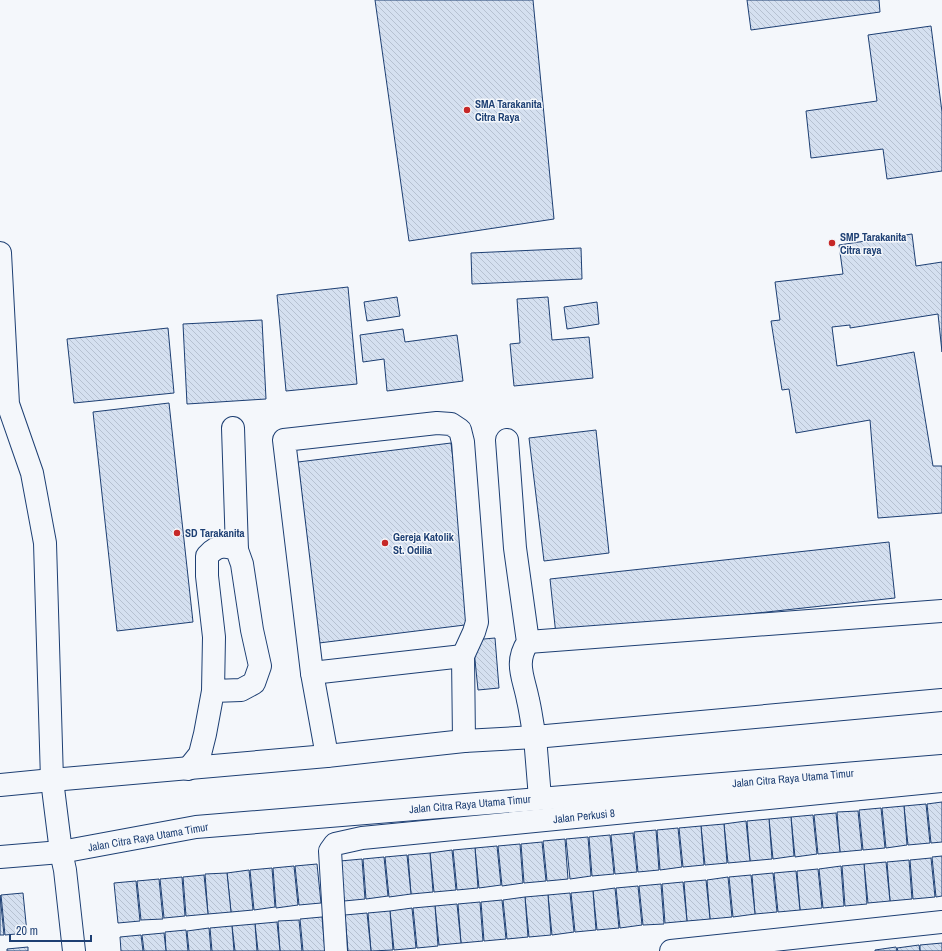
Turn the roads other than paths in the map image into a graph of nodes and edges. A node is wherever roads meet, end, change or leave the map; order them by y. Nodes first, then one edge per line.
1 (0, 253) edge
2 (234, 428) dead end
3 (507, 440) dead end
4 (237, 550) junction
5 (942, 611) edge
6 (528, 642) junction
7 (463, 656) junction
8 (312, 673) junction
9 (213, 691) junction
10 (942, 700) edge
11 (535, 737) junction
12 (464, 741) junction
13 (327, 756) junction
14 (942, 766) edge
15 (188, 769) junction
16 (52, 780) junction
17 (942, 781) edge
18 (0, 785) edge
19 (540, 798) junction
20 (61, 852) junction
21 (0, 857) edge
22 (942, 922) edge
23 (74, 951) edge
24 (336, 951) edge
25 (671, 951) edge

1 - 16 main road
2 - 4 main road
3 - 6 main road
4 - 9 main road
4 - 9 main road
5 - 6 main road
6 - 11 main road
7 - 8 main road
7 - 8 main road
7 - 12 main road
8 - 13 main road
9 - 15 main road
10 - 11 main road
11 - 12 main road
11 - 19 main road
12 - 13 main road
13 - 15 main road
14 - 19 main road, Jalan Citra Raya Utama Timur
15 - 16 main road
16 - 18 main road
16 - 20 main road
17 - 24 main road, Jalan Perkusi 8
19 - 20 main road, Jalan Citra Raya Utama Timur
20 - 21 main road, Jalan Citra Raya Utama Timur
20 - 23 main road
22 - 25 main road

